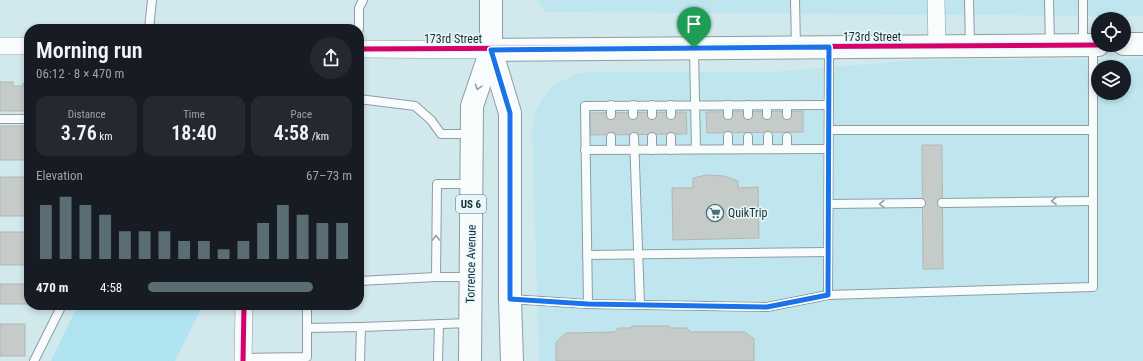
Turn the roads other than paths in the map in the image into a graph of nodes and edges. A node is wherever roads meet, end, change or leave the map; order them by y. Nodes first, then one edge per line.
1 (152, 0) edge
2 (363, 0) edge
3 (491, 0) edge
4 (795, 0) edge
5 (936, 0) edge
6 (969, 0) edge
7 (1049, 0) edge
8 (1083, 0) edge
9 (150, 24) edge
10 (359, 24) edge
11 (1131, 44) edge
12 (1143, 44) edge
13 (1050, 45) junction
14 (1091, 45) edge
15 (0, 46) edge
16 (24, 46) edge
17 (937, 46) junction
18 (970, 46) junction
19 (829, 47) junction
20 (694, 48) junction
21 (796, 48) junction
22 (364, 49) edge
23 (491, 50) junction
24 (1091, 52) edge
25 (364, 100) edge
26 (633, 104) junction
27 (652, 104) junction
28 (829, 104) junction
29 (611, 105) junction
30 (671, 105) junction
31 (696, 105) junction
32 (728, 105) junction
33 (748, 105) junction
34 (767, 105) junction
35 (787, 105) junction
36 (611, 115) dead end
37 (633, 115) dead end
38 (652, 115) dead end
39 (671, 115) dead end
40 (728, 115) dead end
41 (748, 115) dead end
42 (767, 115) dead end
43 (787, 115) dead end
44 (0, 119) edge
45 (24, 120) edge
46 (829, 130) junction
47 (1093, 130) junction
48 (472, 134) junction
49 (652, 136) dead end
50 (671, 136) dead end
51 (728, 136) dead end
52 (768, 136) dead end
53 (611, 137) dead end
54 (634, 137) dead end
55 (748, 137) dead end
56 (787, 137) dead end
57 (696, 149) junction
58 (728, 149) junction
59 (748, 149) junction
60 (768, 149) junction
61 (787, 149) junction
62 (828, 149) junction
63 (585, 150) junction
64 (611, 150) junction
65 (635, 150) junction
66 (652, 150) junction
67 (671, 150) junction
68 (472, 184) junction
69 (1093, 201) junction
70 (922, 203) dead end
71 (942, 203) dead end
72 (829, 204) junction
73 (827, 252) junction
74 (587, 255) junction
75 (638, 255) junction
76 (436, 277) junction
77 (470, 277) junction
78 (364, 281) edge
79 (828, 295) junction
80 (510, 299) junction
81 (588, 304) junction
82 (640, 304) junction
83 (60, 310) edge
84 (244, 310) edge
85 (308, 310) edge
86 (470, 323) junction
87 (439, 324) junction
88 (361, 327) junction
89 (307, 328) junction
90 (243, 359) edge
91 (34, 361) edge
92 (360, 361) edge
93 (438, 361) edge
94 (470, 361) edge
95 (512, 361) edge

1 - 9 lane
2 - 10 lane
3 - 23 main road, Torrence Avenue / US 6
4 - 21 lane
5 - 17 street
6 - 18 lane
7 - 13 lane
8 - 14 lane
11 - 12 main road
13 - 14 main road, 173rd Street
13 - 18 main road, 173rd Street
15 - 16 street
17 - 18 main road, 173rd Street
17 - 19 main road, 173rd Street
19 - 21 main road, 173rd Street
19 - 28 lane
20 - 21 main road, 173rd Street
20 - 23 main road, 173rd Street
20 - 31 lane
22 - 23 street, 173rd Street
23 -> 48 main road, Torrence Avenue / US 6
23 - 80 main road, Torrence Avenue / US 6
24 - 47 lane
25 - 48 lane
26 - 27 lane
26 - 29 lane
26 - 37 lane
27 - 30 lane
27 - 38 lane
28 - 35 lane
28 - 46 lane
29 - 36 lane
29 - 63 lane
30 - 31 lane
30 - 39 lane
31 - 32 lane
31 - 57 lane
32 - 33 lane
32 - 40 lane
33 - 34 lane
33 - 41 lane
34 - 35 lane
34 - 42 lane
35 - 43 lane
44 - 45 lane
46 - 47 lane
46 - 62 lane
47 - 69 lane
48 - 68 main road, Torrence Avenue / US 6
49 - 66 lane
50 - 67 lane
51 - 58 lane
52 - 60 lane
53 - 64 lane
54 - 65 lane
55 - 59 lane
56 - 61 lane
57 - 58 lane
57 - 67 lane
58 - 59 lane
59 - 60 lane
60 - 61 lane
61 - 62 lane
62 - 72 lane
63 - 64 lane
63 - 74 lane
64 - 65 lane
65 - 66 lane
65 - 75 lane
66 - 67 lane
76 -> 68 lane
68 - 77 main road, Torrence Avenue / US 6
69 -> 71 lane
69 - 79 lane
70 -> 72 lane
72 - 73 lane
73 - 75 lane
73 - 79 lane
74 - 75 lane
74 - 81 lane
75 - 82 lane
76 - 77 lane
76 - 78 lane
77 - 86 main road, Torrence Avenue / US 6
79 - 82 lane
80 - 81 lane
80 - 95 main road, Torrence Avenue / US 6
81 - 82 lane
83 - 91 lane
84 - 90 street
85 - 89 lane
86 - 87 lane
86 - 94 main road, Torrence Avenue / US 6
87 - 88 lane
87 - 93 lane
88 - 89 lane
88 - 92 lane
89 - 90 lane

